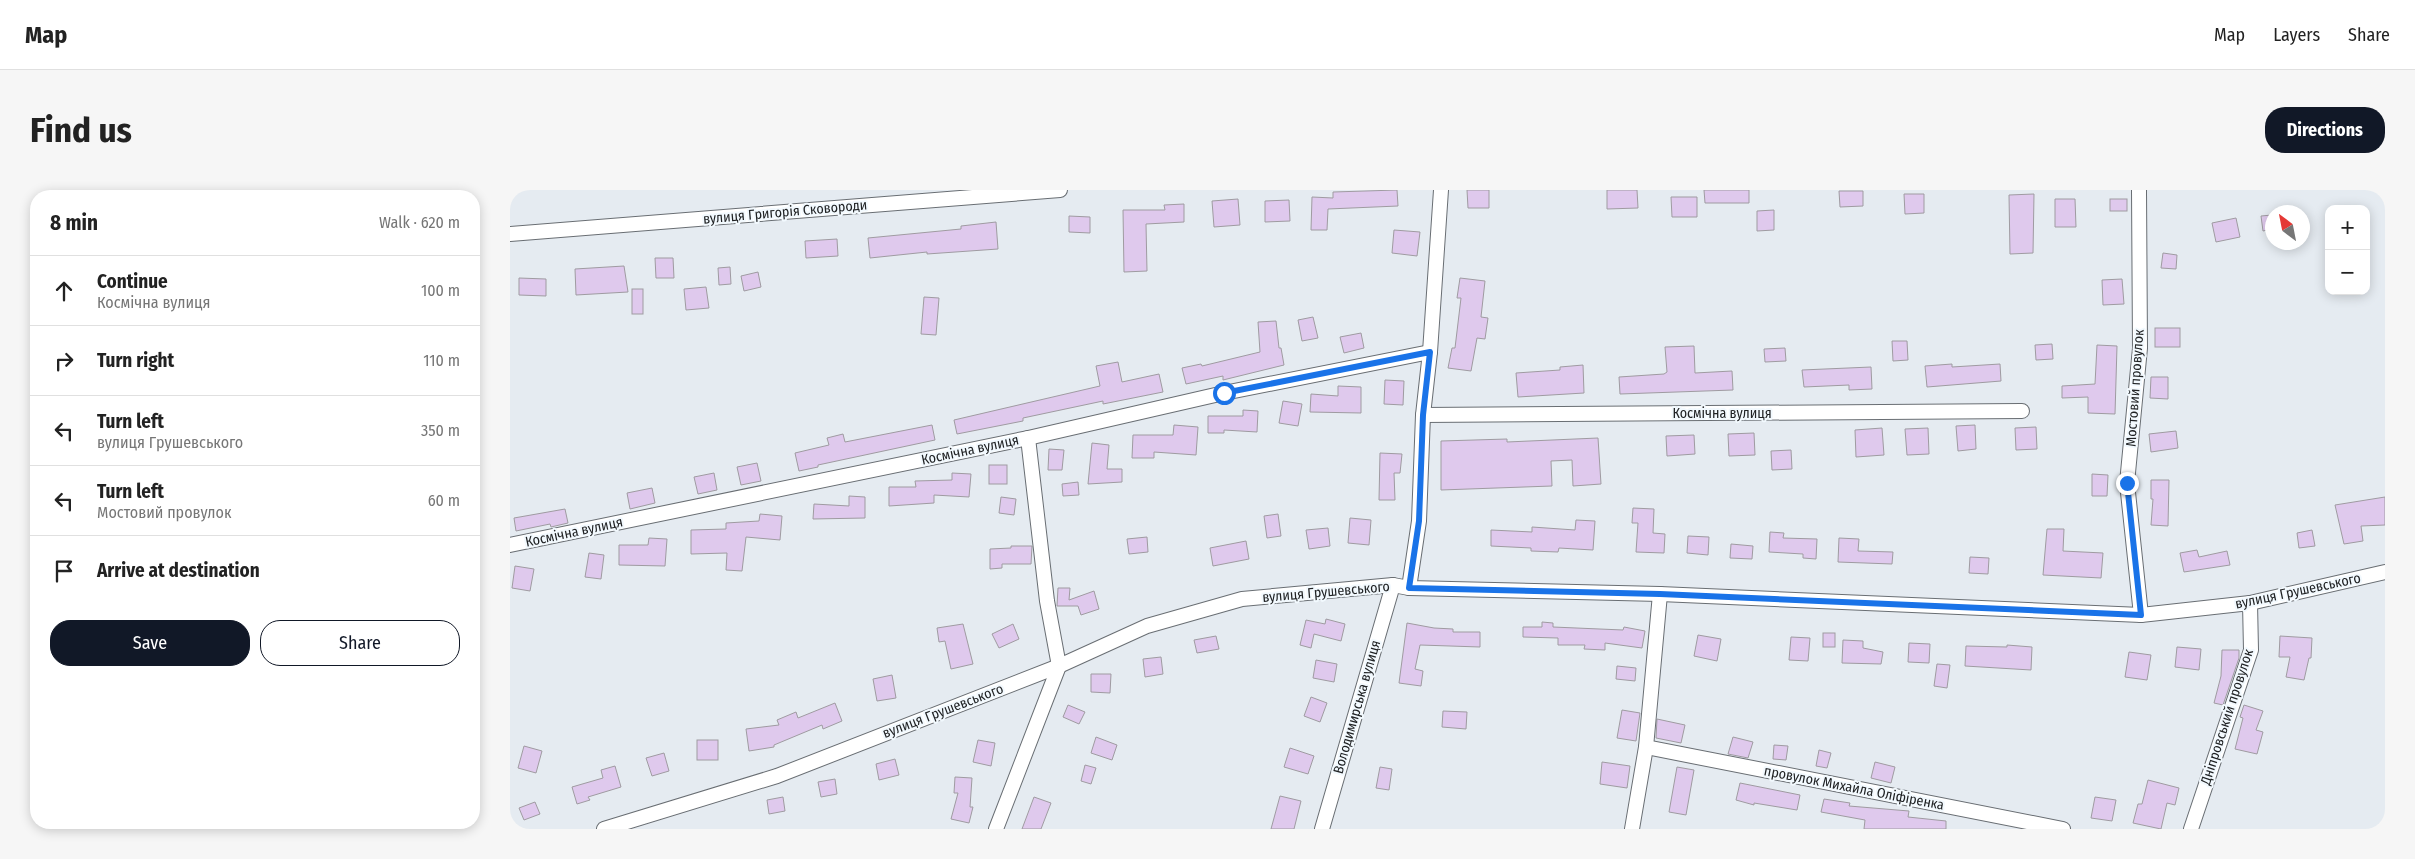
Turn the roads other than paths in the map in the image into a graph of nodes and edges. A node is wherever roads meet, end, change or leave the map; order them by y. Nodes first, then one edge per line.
1 (1060, 190) edge
2 (1441, 190) edge
3 (2139, 190) edge
4 (510, 234) edge
5 (1430, 352) junction
6 (2022, 411) dead end
7 (1423, 415) junction
8 (1028, 438) junction
9 (510, 545) edge
10 (2385, 572) edge
11 (1392, 585) junction
12 (1409, 588) junction
13 (1660, 594) junction
14 (2250, 603) junction
15 (2141, 615) junction
16 (1059, 666) junction
17 (1646, 747) junction
18 (604, 829) edge
19 (996, 829) edge
20 (1322, 829) edge
21 (1632, 829) edge
22 (2063, 829) edge
23 (2190, 829) edge

1 - 4 street, вулиця Григорія Сковороди
2 - 5 street
3 - 15 street, Мостовий провулок
5 - 7 street
5 - 8 street, Космічна вулиця
6 - 7 street, Космічна вулиця
7 - 12 street
8 - 9 street, Космічна вулиця
8 - 16 street
10 - 14 street, вулиця Грушевського
11 - 12 street, вулиця Грушевського
11 - 16 street, вулиця Грушевського
11 - 20 street, Володимирська вулиця
12 - 13 street, вулиця Грушевського
13 - 15 street, вулиця Грушевського
13 - 17 street
14 - 15 street, вулиця Грушевського
14 - 23 street, Дніпровський провулок
16 - 18 street, вулиця Грушевського
16 - 19 street
17 - 21 street
17 - 22 street, провулок Михайла Оліфіренка

